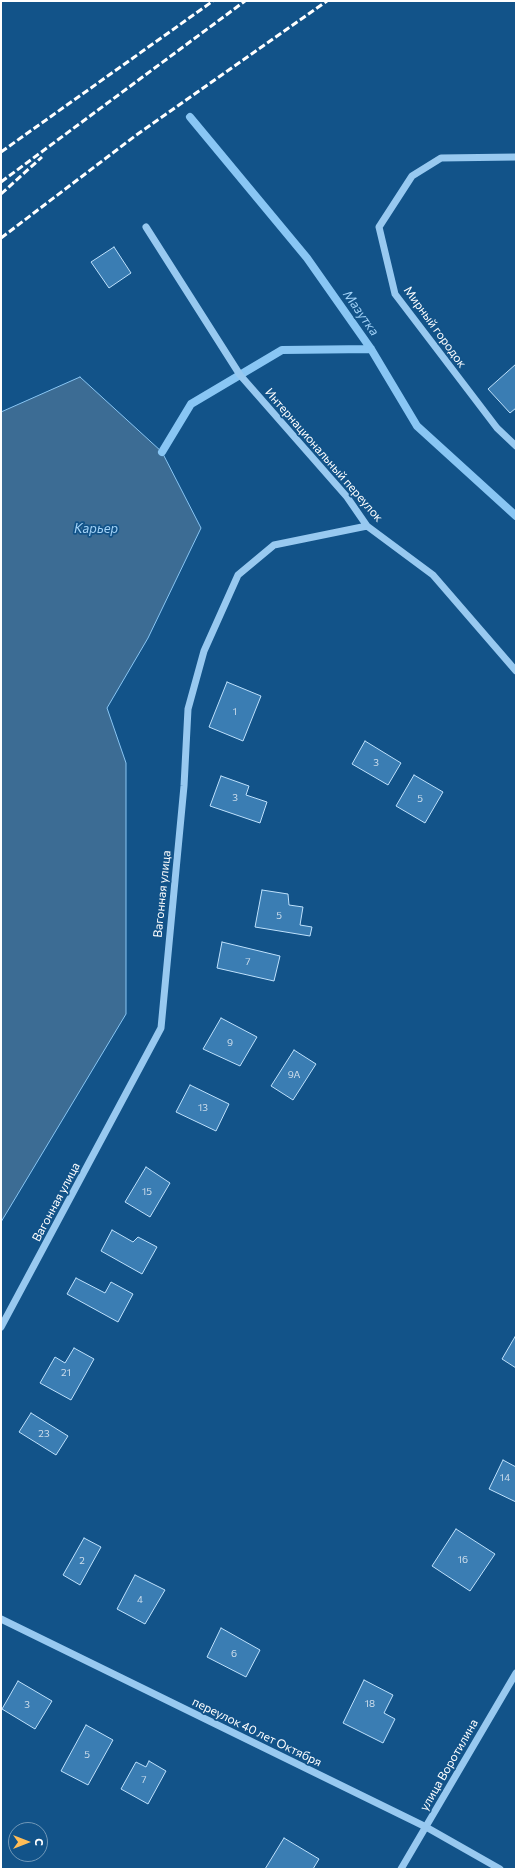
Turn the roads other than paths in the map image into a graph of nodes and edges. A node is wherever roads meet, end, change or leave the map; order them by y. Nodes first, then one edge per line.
1 (516, 157) edge
2 (146, 227) dead end
3 (516, 446) edge
4 (367, 526) junction
5 (516, 671) edge
6 (1, 1327) edge
7 (1, 1619) edge
8 (516, 1673) edge
9 (426, 1827) junction
10 (401, 1869) edge
11 (500, 1869) edge

1 - 3 street, Мирный городок
2 - 4 street, Интернациональный переулок
4 - 5 street, Интернациональный переулок
4 - 6 street, Вагонная улица
7 - 9 street, переулок 40 лет Октября
8 - 9 street, улица Воротилина
9 - 10 street, улица Воротилина
9 - 11 street, переулок 40 лет Октября

